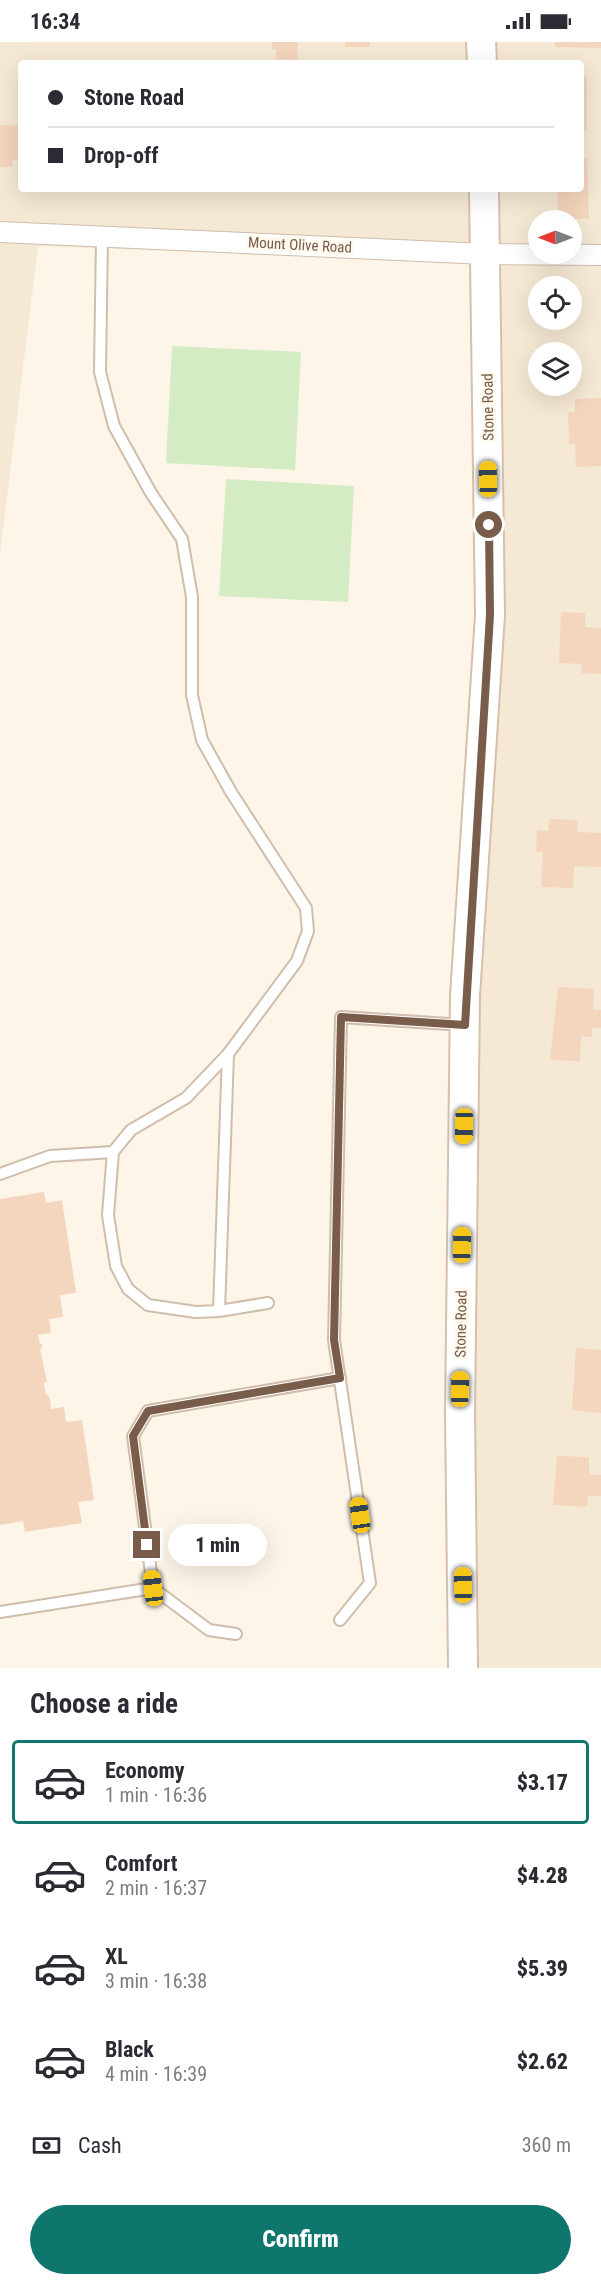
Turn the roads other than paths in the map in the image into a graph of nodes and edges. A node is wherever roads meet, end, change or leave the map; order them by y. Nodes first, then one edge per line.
1 (482, 42) edge
2 (482, 60) edge
3 (484, 192) edge
4 (0, 232) edge
5 (102, 236) junction
6 (486, 254) junction
7 (601, 255) edge
8 (465, 1025) junction
9 (228, 1054) junction
10 (112, 1152) junction
11 (0, 1174) edge
12 (268, 1303) dead end
13 (219, 1311) junction
14 (340, 1378) junction
15 (153, 1588) junction
16 (0, 1612) edge
17 (340, 1620) dead end
18 (236, 1634) dead end
19 (463, 1668) edge

1 - 2 street
3 - 6 street, Stone Road
4 - 5 street, Mount Olive Road
5 - 6 street, Mount Olive Road
5 - 9 lane
6 - 7 street, Mount Olive Road
6 - 8 street, Stone Road
8 - 14 lane
8 - 19 street, Stone Road
9 - 10 lane
9 - 13 lane
10 - 11 lane
10 - 13 lane
12 - 13 lane
14 - 15 lane
14 - 17 lane
15 - 16 lane
15 - 18 lane

